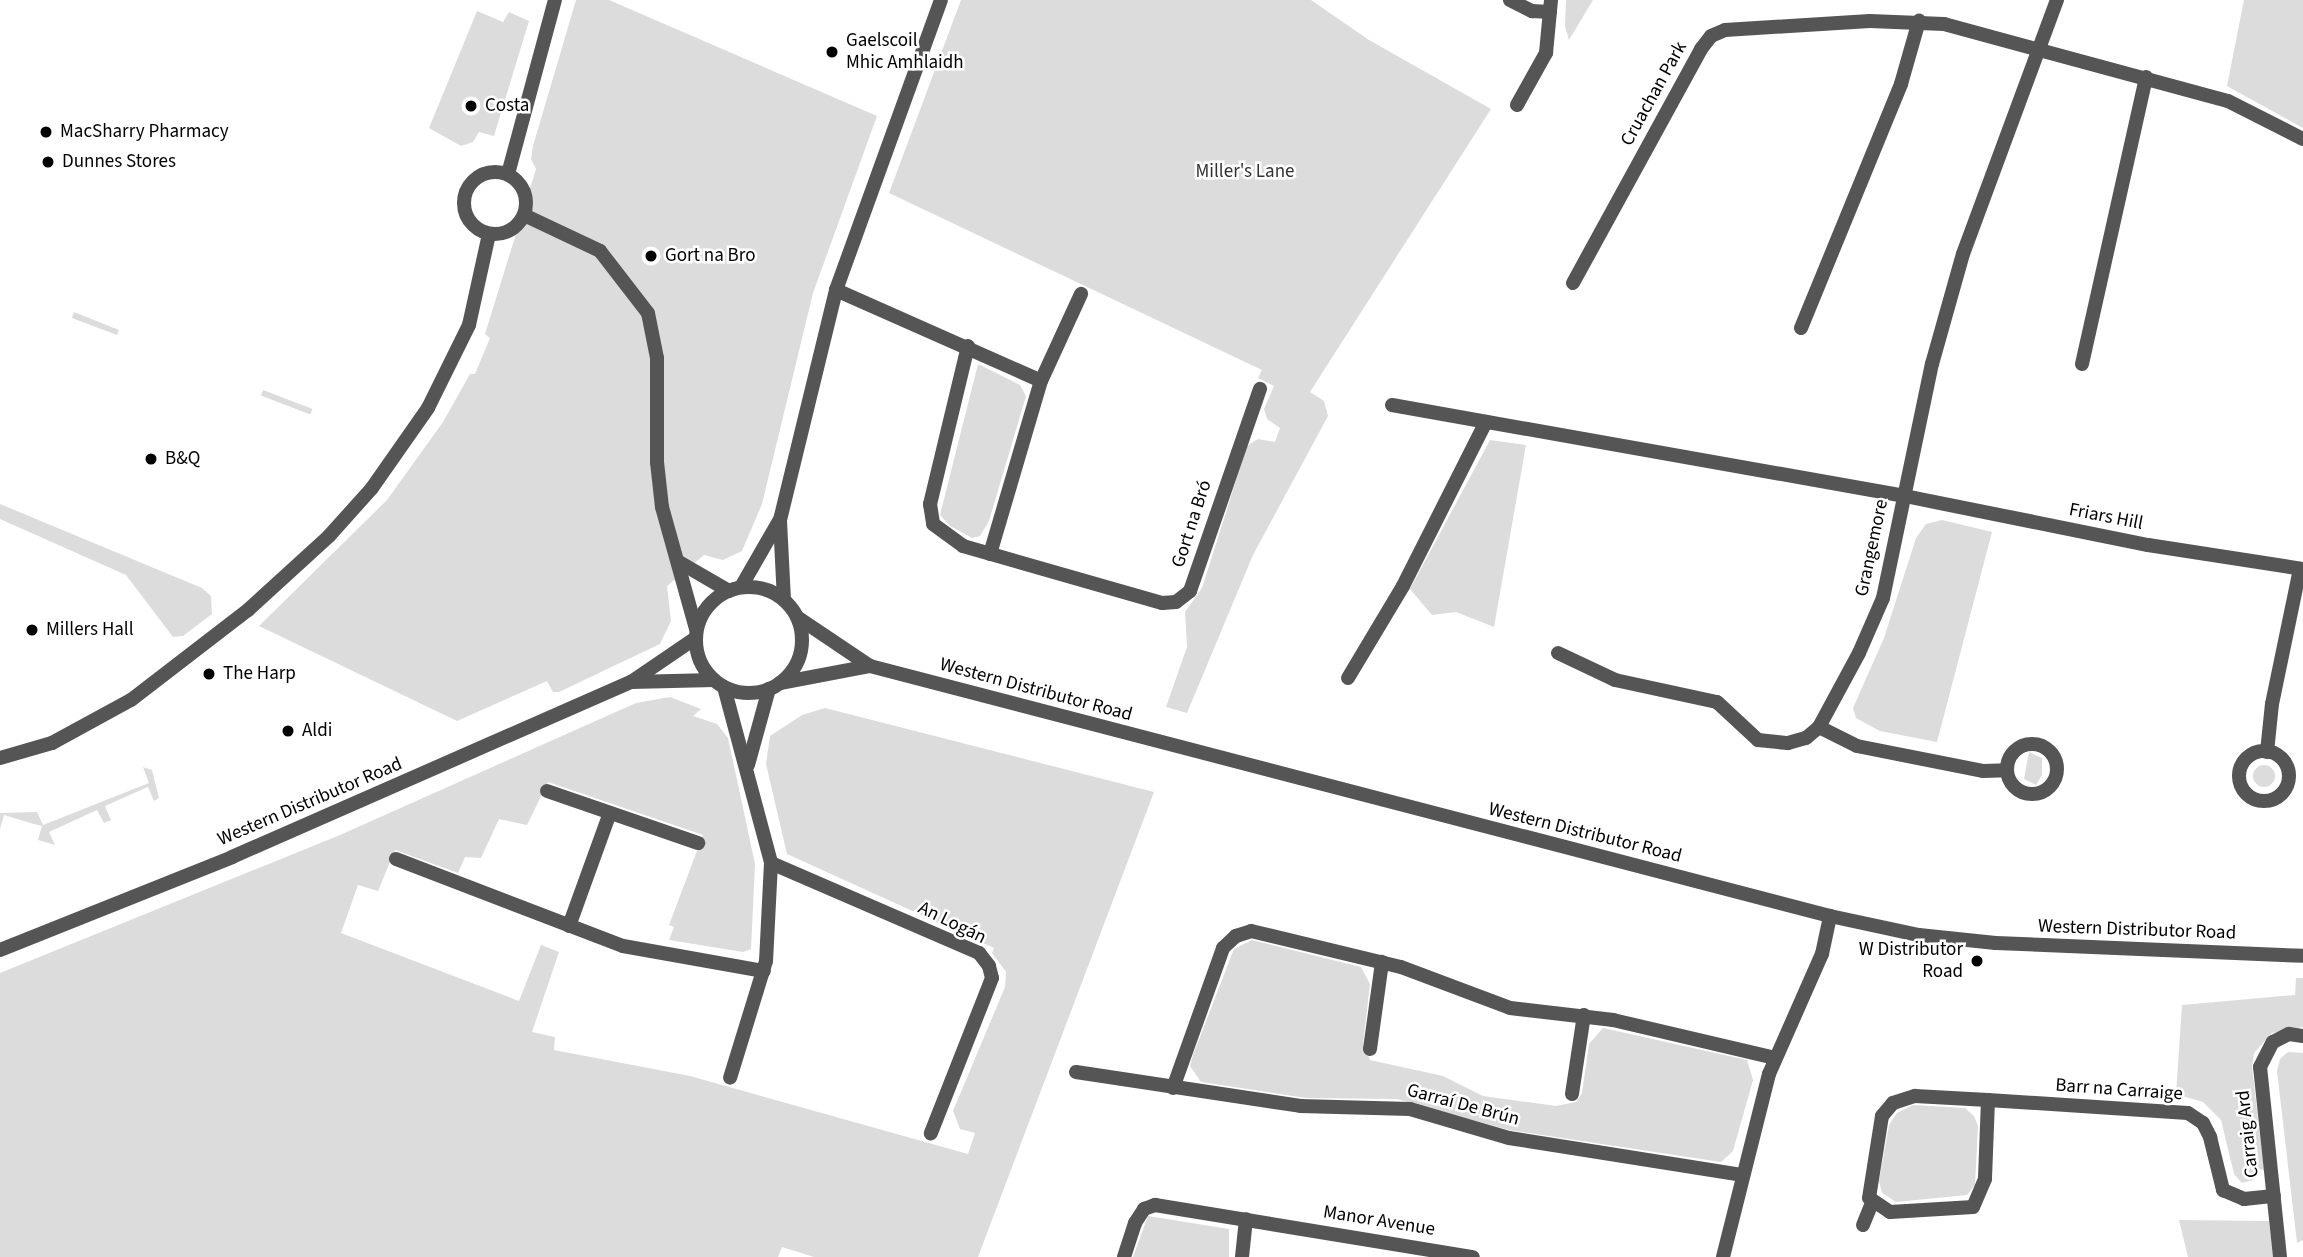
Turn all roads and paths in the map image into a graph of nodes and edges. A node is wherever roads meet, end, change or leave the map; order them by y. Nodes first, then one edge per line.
1 (555, 0) edge
2 (941, 0) edge
3 (1510, 0) edge
4 (2057, 0) edge
5 (1551, 6) edge
6 (1919, 21) junction
7 (2036, 47) junction
8 (2146, 77) junction
9 (1517, 105) dead end
10 (2303, 139) edge
11 (508, 174) junction
12 (524, 215) junction
13 (489, 234) junction
14 (1573, 283) dead end
15 (836, 290) junction
16 (1081, 294) dead end
17 (1801, 328) dead end
18 (968, 346) junction
19 (2082, 364) dead end
20 (1041, 381) junction
21 (1261, 389) dead end
22 (1392, 405) dead end
23 (1486, 422) junction
24 (1905, 496) junction
25 (780, 520) junction
26 (990, 554) junction
27 (679, 562) junction
28 (2301, 569) edge
29 (735, 589) junction
30 (785, 600) junction
31 (797, 617) junction
32 (695, 634) junction
33 (1558, 653) dead end
34 (870, 666) junction
35 (1348, 678) dead end
36 (631, 682) junction
37 (719, 684) junction
38 (775, 686) junction
39 (1819, 727) junction
40 (2267, 752) dead end
41 (0, 758) edge
42 (747, 766) junction
43 (2007, 770) dead end
44 (547, 791) dead end
45 (610, 813) junction
46 (698, 843) dead end
47 (396, 859) dead end
48 (771, 863) junction
49 (1830, 916) junction
50 (569, 926) junction
51 (0, 950) edge
52 (2303, 956) edge
53 (1382, 962) junction
54 (764, 971) junction
55 (1584, 1015) junction
56 (2303, 1036) edge
57 (1370, 1049) dead end
58 (1775, 1058) junction
59 (1076, 1072) dead end
60 (730, 1078) dead end
61 (1173, 1088) junction
62 (1572, 1094) dead end
63 (1988, 1100) junction
64 (931, 1133) dead end
65 (1743, 1175) junction
66 (2274, 1196) junction
67 (1872, 1203) junction
68 (1246, 1219) junction
69 (1863, 1225) dead end
70 (1124, 1257) edge
71 (1242, 1257) edge
72 (1474, 1257) edge
73 (1723, 1257) edge
74 (2280, 1257) edge

1 - 11 street
2 - 15 street
3 - 5 street
4 - 7 street
5 - 9 street
6 - 7 street, Cruachan Park
6 - 14 street, Cruachan Park
6 - 17 street
7 - 8 street, Cruachan Park
7 - 24 street
8 - 10 street, Cruachan Park
8 - 19 street
11 - 12 street
11 - 13 street
12 - 13 street
12 - 27 street
13 - 41 street
15 - 18 street
15 - 25 street
16 - 20 street
18 - 20 street
18 - 26 street, Gort na Bró
20 - 26 street
21 - 26 street, Gort na Bró
22 - 23 street, Grangemore
23 - 24 street, Grangemore
23 - 35 street
24 - 28 street, Friars Hill
24 - 39 street, Grangemore
25 - 29 street
25 - 30 street
27 - 29 street
27 - 32 street
28 - 40 street, Friars Hill
29 - 30 street
29 - 32 street
30 - 31 street
31 - 34 street, Western Distributor Road
31 - 38 street
32 - 36 street, Western Distributor Road
32 - 37 street
33 - 39 street
34 - 38 street, Western Distributor Road
34 - 49 street, Western Distributor Road
36 - 37 street, Western Distributor Road
36 - 51 street, Western Distributor Road
37 - 38 street
37 - 42 street
38 - 42 street
39 - 43 street
42 - 48 street
44 - 45 street
45 - 46 street
45 - 50 street
47 - 50 street
48 - 54 street
48 - 64 street, An Logán
49 - 52 street, Western Distributor Road
49 - 58 street
50 - 54 street
53 - 55 street
53 - 57 street
53 - 61 street
54 - 60 street
55 - 58 street
55 - 62 street
56 - 66 street, Carraig Ard
58 - 65 street
59 - 61 street, Garraí De Brún
61 - 65 street, Garraí De Brún
63 - 66 street, Barr na Carraige
63 - 67 street, Barr na Carraige
63 - 67 street
65 - 73 street
66 - 74 street, Carraig Ard
67 - 69 street, Barr na Carraige
68 - 70 street, Manor Avenue
68 - 71 street
68 - 72 street, Manor Avenue

